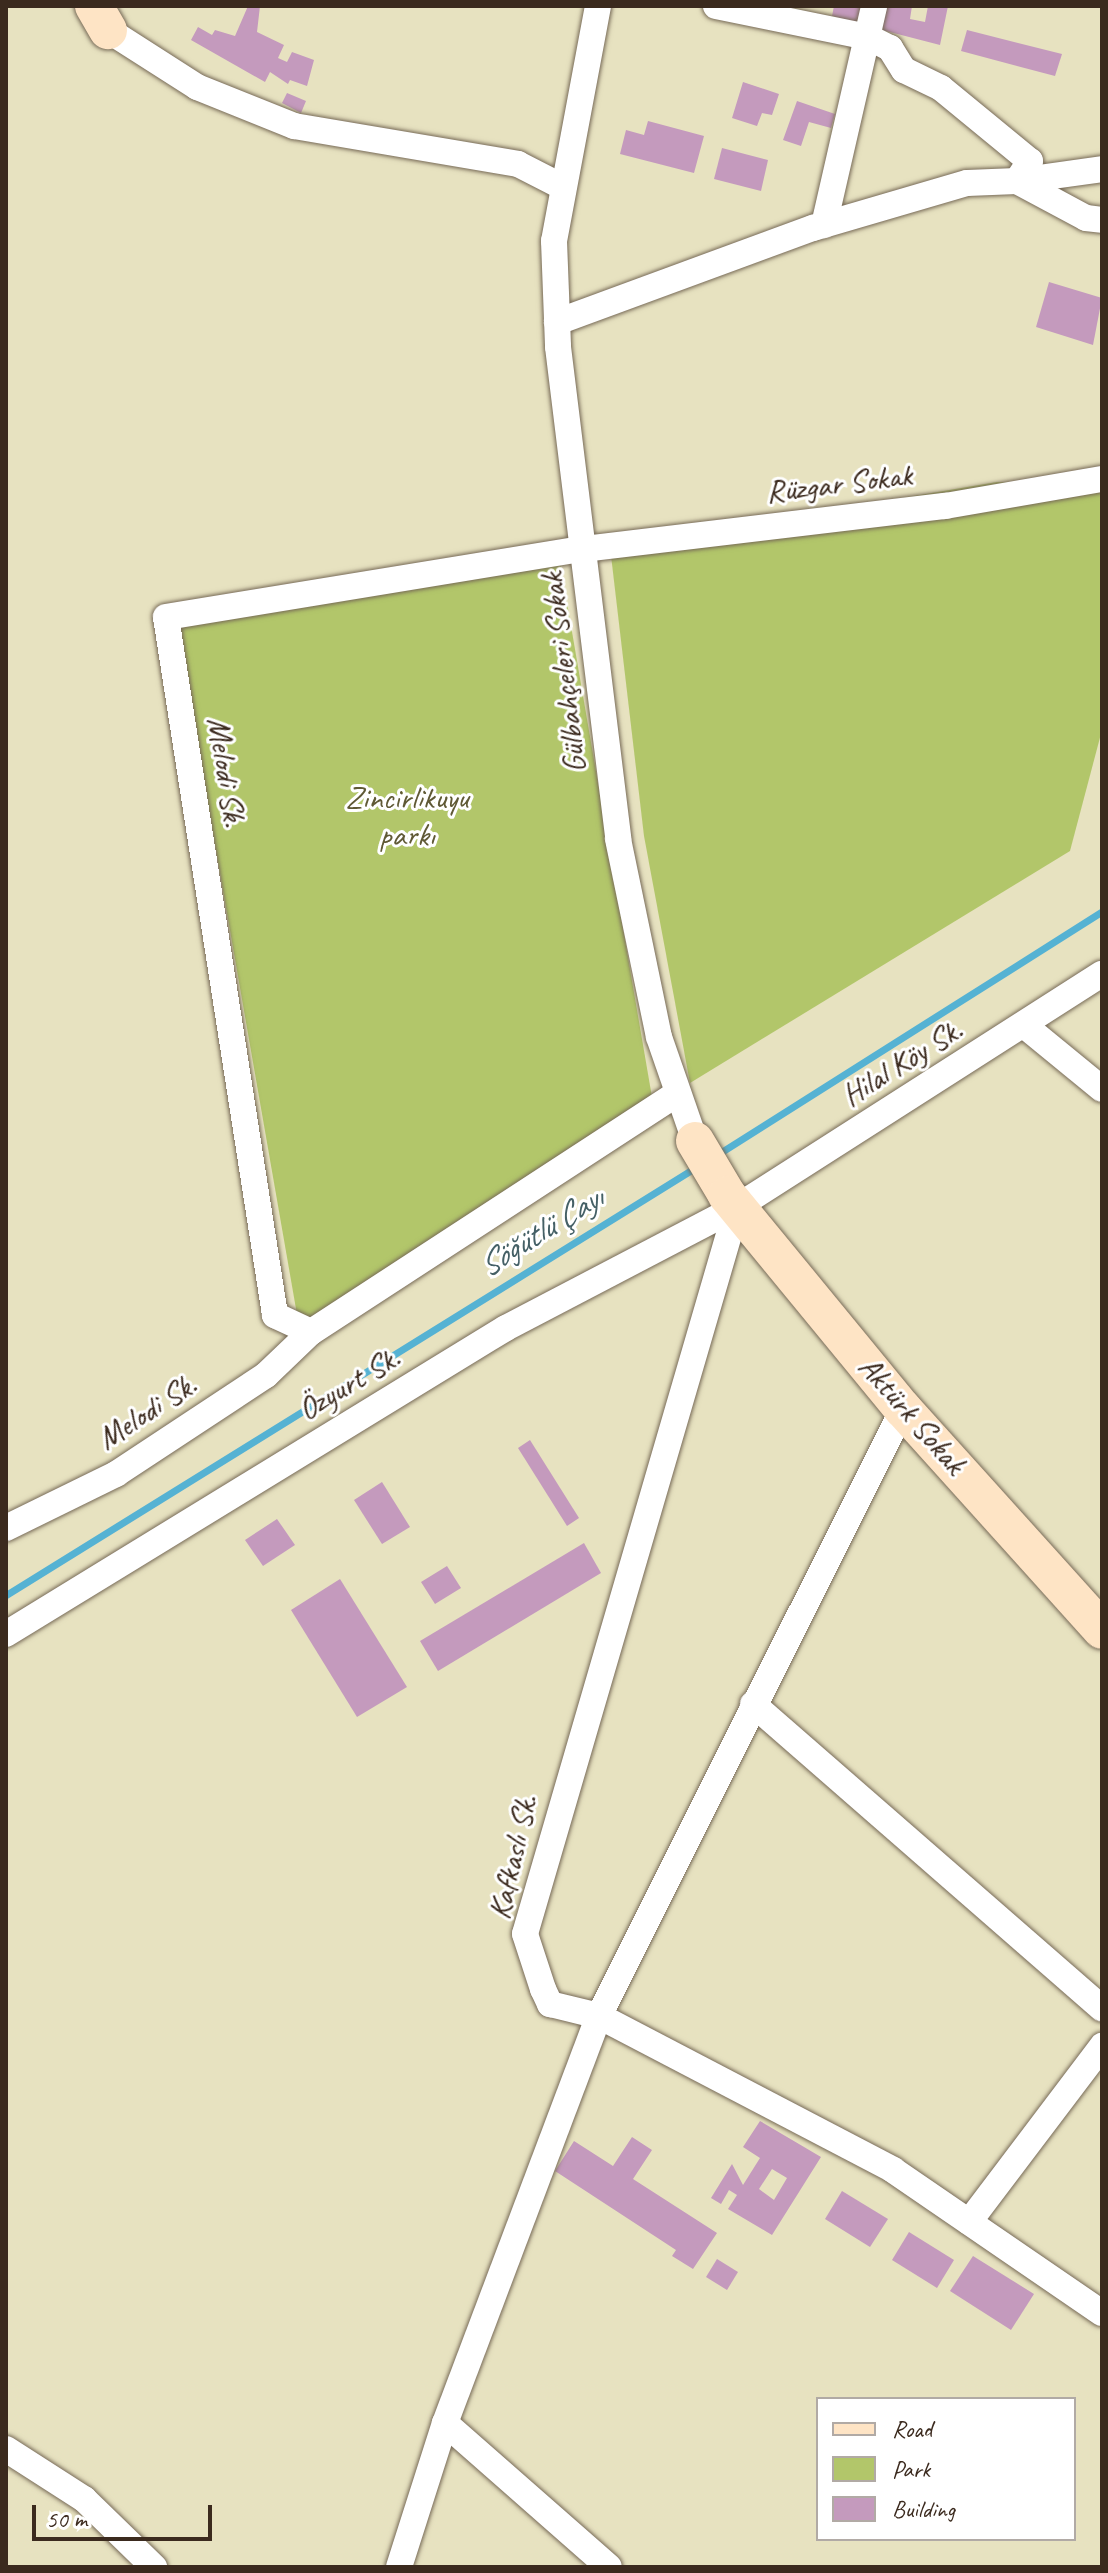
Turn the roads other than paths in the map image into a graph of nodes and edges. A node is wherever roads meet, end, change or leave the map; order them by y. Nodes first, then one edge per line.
1 (716, 6) edge
2 (874, 6) edge
3 (601, 9) edge
4 (101, 18) edge
5 (868, 37) junction
6 (1102, 169) edge
7 (1017, 181) junction
8 (563, 187) junction
9 (1102, 220) edge
10 (824, 225) junction
11 (557, 322) junction
12 (1102, 479) edge
13 (583, 549) junction
14 (1102, 974) edge
15 (1025, 1026) junction
16 (1102, 1089) edge
17 (678, 1093) junction
18 (695, 1141) joint
19 (732, 1201) junction
20 (311, 1332) junction
21 (903, 1409) junction
22 (6, 1528) edge
23 (1102, 1630) edge
24 (6, 1634) edge
25 (753, 1704) junction
26 (1102, 2008) edge
27 (599, 2016) junction
28 (1102, 2046) edge
29 (969, 2222) junction
30 (1102, 2313) edge
31 (445, 2423) junction
32 (6, 2449) edge
33 (154, 2567) edge
34 (399, 2567) edge
35 (609, 2567) edge

1 - 5 street
2 - 5 street
3 - 8 street, Gülbahçeleri Sokak
4 - 8 street
5 - 7 street
5 - 10 street
6 - 7 street
7 - 9 street
7 - 10 street
8 - 11 street, Gülbahçeleri Sokak
10 - 11 street
11 - 13 street, Gülbahçeleri Sokak
12 - 13 street, Rüzgar Sokak
13 - 17 street, Gülbahçeleri Sokak
13 - 20 street, Melodi Sk.
14 - 15 street, Hilal Köy Sk.
15 - 16 street
15 - 19 street, Hilal Köy Sk.
17 - 18 street, Gülbahçeleri Sokak
17 - 20 street, Melodi Sk.
18 - 19 street, Aktürk Sokak
19 - 21 street, Aktürk Sokak
19 - 24 street, Özyurt Sk.
19 - 27 street, Kafkaslı Sk.
20 - 22 street, Melodi Sk.
21 - 23 street, Aktürk Sokak
21 - 25 street
25 - 26 street
25 - 27 street
27 - 29 street, Kafkaslı Sk.
27 - 31 street
28 - 29 street
29 - 30 street, Kafkaslı Sk.
31 - 34 street
31 - 35 street
32 - 33 street

